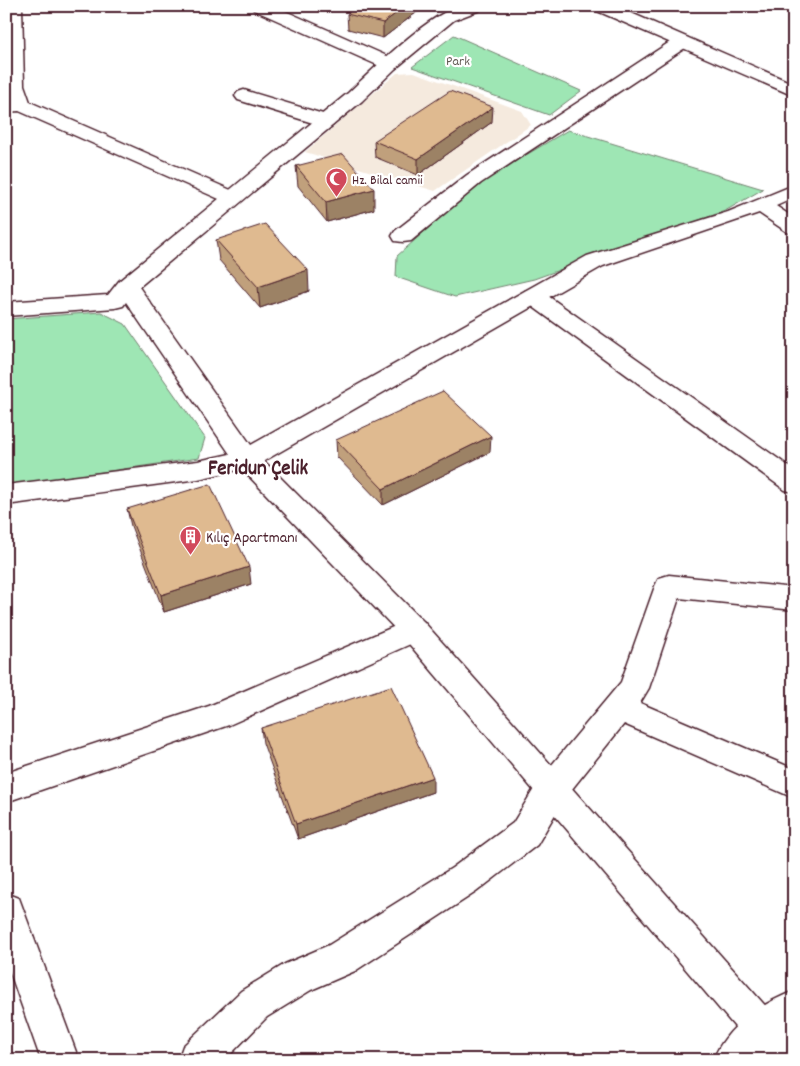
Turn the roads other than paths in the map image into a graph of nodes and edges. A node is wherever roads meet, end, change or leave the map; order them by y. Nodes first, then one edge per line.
1 (14, 6) edge
2 (260, 6) edge
3 (474, 6) edge
4 (601, 6) edge
5 (682, 42) junction
6 (390, 64) junction
7 (794, 91) edge
8 (244, 96) dead end
9 (14, 106) edge
10 (326, 121) junction
11 (794, 192) edge
12 (233, 198) junction
13 (761, 205) junction
14 (794, 228) edge
15 (403, 236) dead end
16 (127, 286) junction
17 (533, 296) junction
18 (6, 309) edge
19 (247, 459) junction
20 (794, 483) edge
21 (6, 495) edge
22 (794, 599) edge
23 (414, 630) junction
24 (618, 707) junction
25 (794, 784) edge
26 (6, 788) edge
27 (552, 789) junction
28 (6, 910) edge
29 (794, 1010) edge
30 (760, 1028) junction
31 (60, 1060) edge
32 (197, 1060) edge
33 (732, 1060) edge
34 (788, 1060) edge

1 - 9 street
2 - 6 street
3 - 6 street
4 - 5 street
5 - 7 street
5 - 15 street
6 - 10 street
8 - 10 street
9 - 12 street
10 - 12 street
11 - 13 street
12 - 16 street
13 - 14 street
13 - 17 street
16 - 18 street
16 - 19 street
17 - 19 street
17 - 20 street
19 - 21 street
19 - 23 street
22 - 24 street
23 - 26 street
23 - 27 street
24 - 25 street
24 - 27 street
27 - 30 street
27 - 32 street
28 - 31 street
29 - 30 street
30 - 33 street
30 - 34 street

